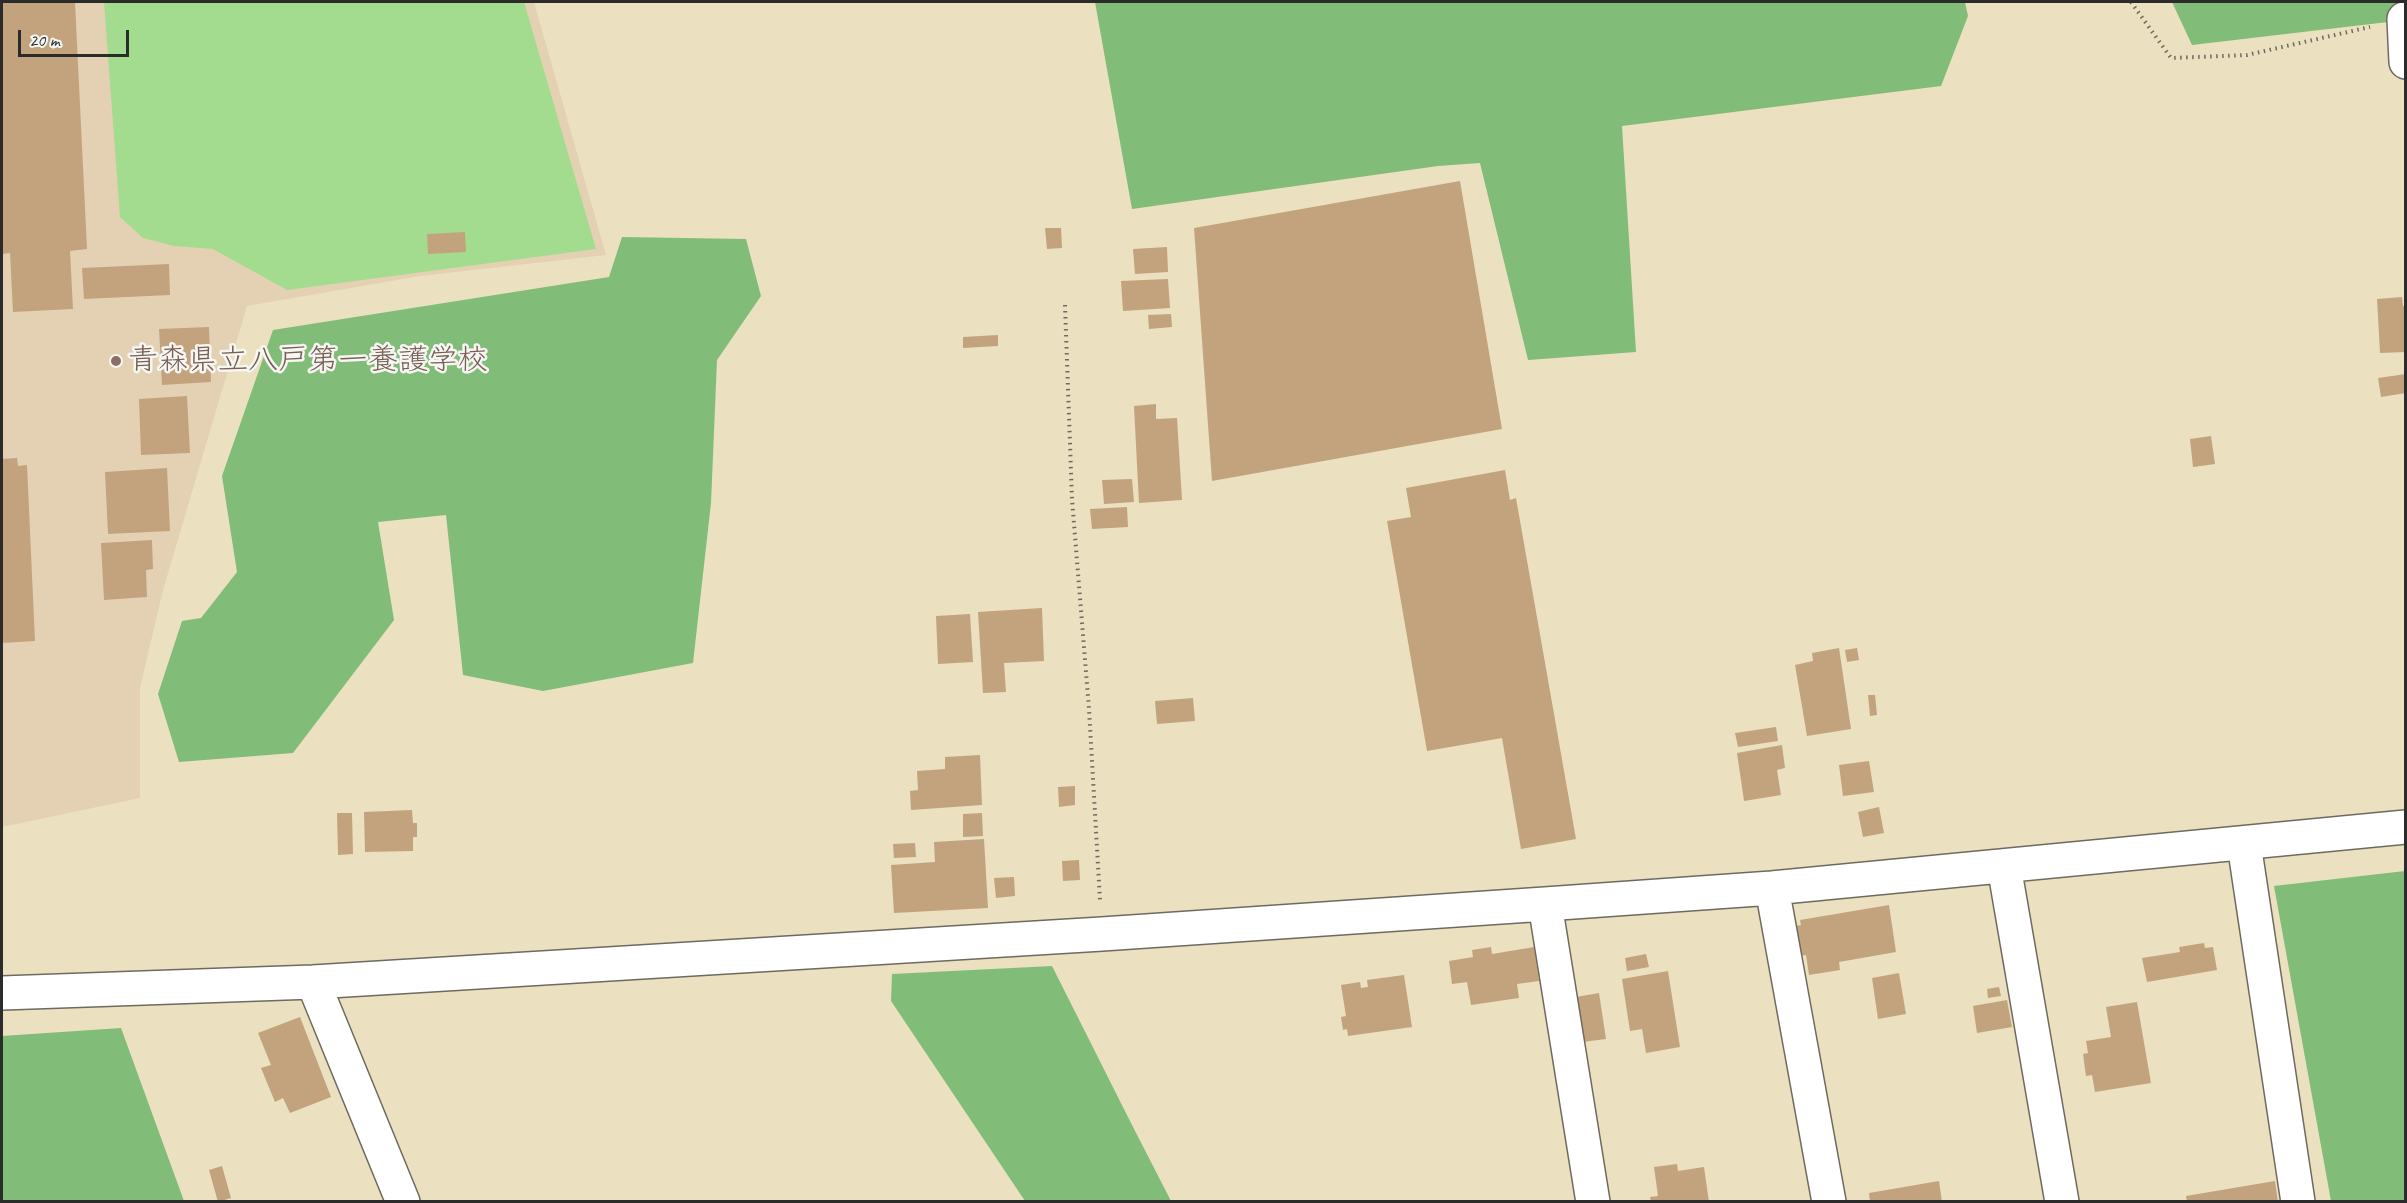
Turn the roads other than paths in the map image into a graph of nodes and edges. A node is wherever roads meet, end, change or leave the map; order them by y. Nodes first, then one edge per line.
1 (2404, 19) road end
2 (2406, 62) edge
3 (2406, 827) edge
4 (2244, 844) junction
5 (2004, 866) junction
6 (1772, 888) junction
7 (1545, 904) junction
8 (313, 982) junction
9 (2, 993) edge
10 (403, 1202) edge
11 (1593, 1202) edge
12 (1829, 1202) edge
13 (2062, 1202) edge
14 (2298, 1202) edge

1 - 2 street
3 - 4 street
4 - 5 street
4 - 14 street
5 - 6 street
5 - 13 street
6 - 7 street
6 - 12 street
7 - 8 street
7 - 11 street
8 - 9 street
8 - 10 street

